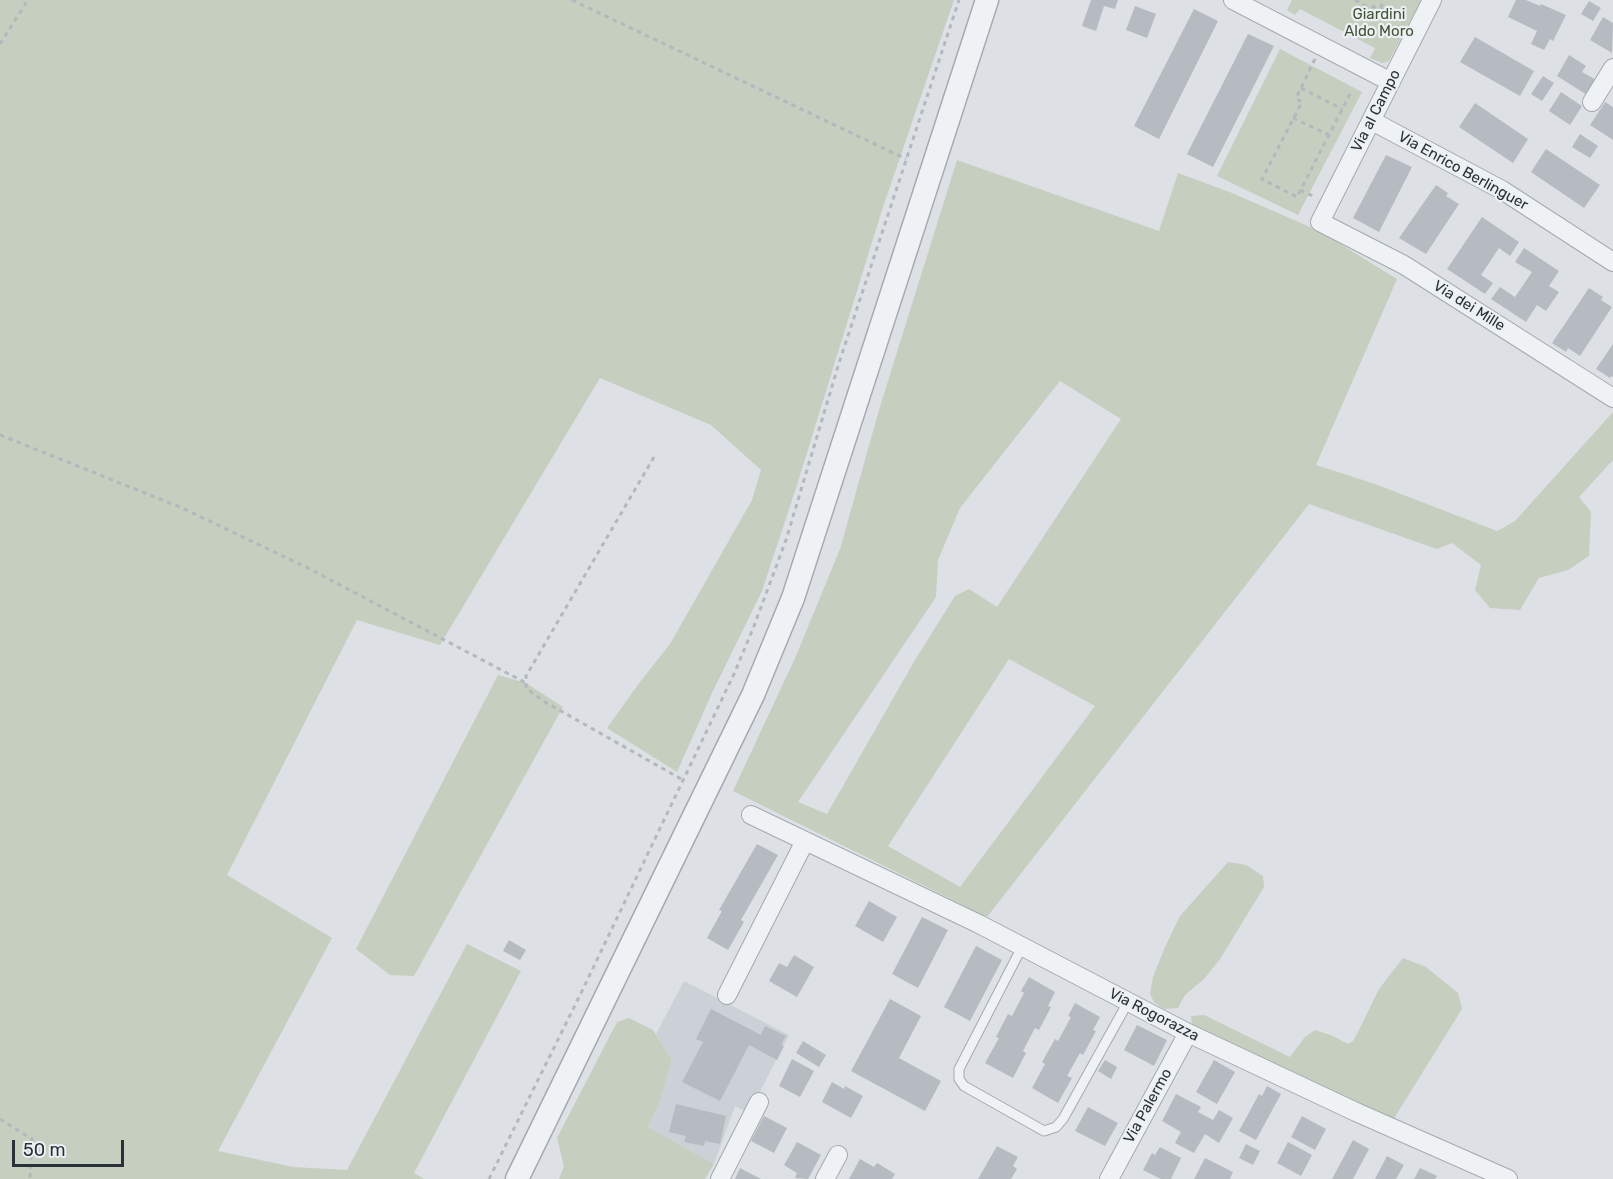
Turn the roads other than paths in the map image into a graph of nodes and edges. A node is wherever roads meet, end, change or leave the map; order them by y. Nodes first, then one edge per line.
1 (987, 0) edge
2 (1233, 0) edge
3 (1432, 0) edge
4 (1613, 68) edge
5 (1391, 82) junction
6 (1592, 102) dead end
7 (1372, 121) junction
8 (1320, 222) joint
9 (1613, 262) edge
10 (1613, 398) edge
11 (751, 815) dead end
12 (805, 841) junction
13 (1022, 947) junction
14 (727, 995) dead end
15 (1128, 1002) junction
16 (1188, 1033) junction
17 (759, 1102) dead end
18 (838, 1155) dead end
19 (517, 1179) edge
20 (720, 1179) edge
21 (825, 1179) edge
22 (1109, 1179) edge
23 (1508, 1179) edge

1 - 19 street
2 - 5 street
3 - 5 street, Via al Campo
4 - 6 street
5 - 7 street, Via al Campo
7 - 8 street, Via al Campo
7 - 9 street, Via Enrico Berlinguer
8 - 10 street, Via dei Mille
11 - 12 street, Via Rogorazza
12 - 13 street, Via Rogorazza
12 - 14 street
13 - 15 street, Via Rogorazza
13 - 15 lane
15 - 16 street, Via Rogorazza
16 - 22 street, Via Palermo
16 - 23 street, Via Rogorazza
17 - 20 street
18 - 21 street

